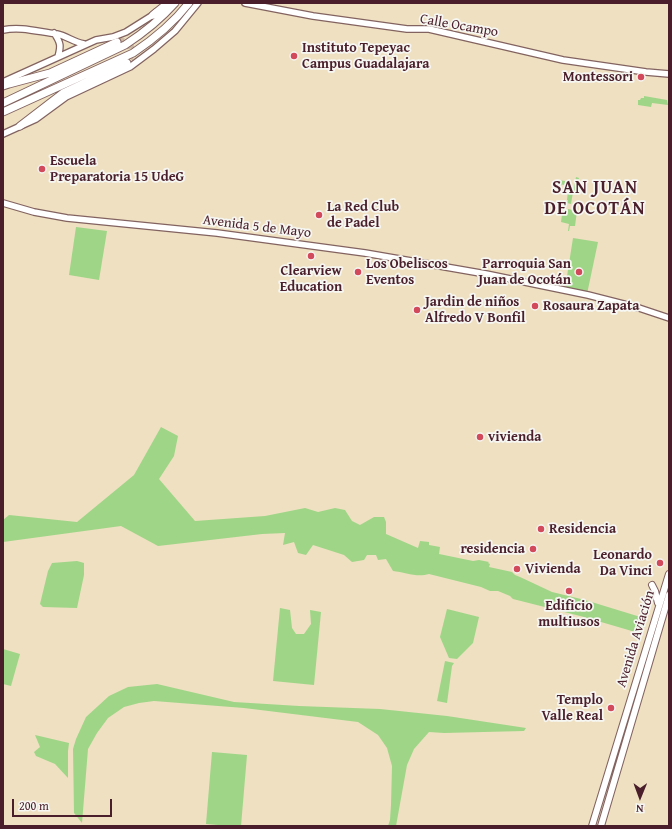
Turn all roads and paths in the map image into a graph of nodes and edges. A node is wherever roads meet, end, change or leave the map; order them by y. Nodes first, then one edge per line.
1 (164, 3) edge
2 (168, 3) edge
3 (175, 3) edge
4 (189, 3) edge
5 (198, 3) edge
6 (245, 3) edge
7 (153, 14) junction
8 (3, 30) edge
9 (54, 33) junction
10 (117, 42) dead end
11 (84, 44) junction
12 (58, 57) junction
13 (127, 63) dead end
14 (669, 74) edge
15 (3, 82) edge
16 (3, 86) edge
17 (3, 103) edge
18 (3, 112) edge
19 (20, 126) junction
20 (3, 134) edge
21 (3, 202) edge
22 (75, 219) junction
23 (669, 318) edge
24 (669, 574) edge
25 (652, 585) dead end
26 (669, 595) edge
27 (658, 609) junction
28 (592, 826) edge
29 (601, 826) edge

1 - 7 main road
2 - 7 highway
3 - 17 highway
4 - 18 highway
5 - 19 main road
6 - 14 main road, Calle Ocampo
7 - 11 main road
8 - 9 main road
9 - 11 main road
9 - 12 main road
10 - 16 highway
11 - 12 main road
12 - 15 main road
13 - 19 highway
19 - 20 main road
21 - 22 main road, Avenida 5 de Mayo
21 - 22 main road, Avenida 5 de Mayo
22 - 23 main road, Avenida 5 de Mayo
24 - 27 main road, Avenida Aviación
25 - 27 main road
26 - 29 main road, Avenida Aviación
27 - 28 main road, Avenida Aviación

